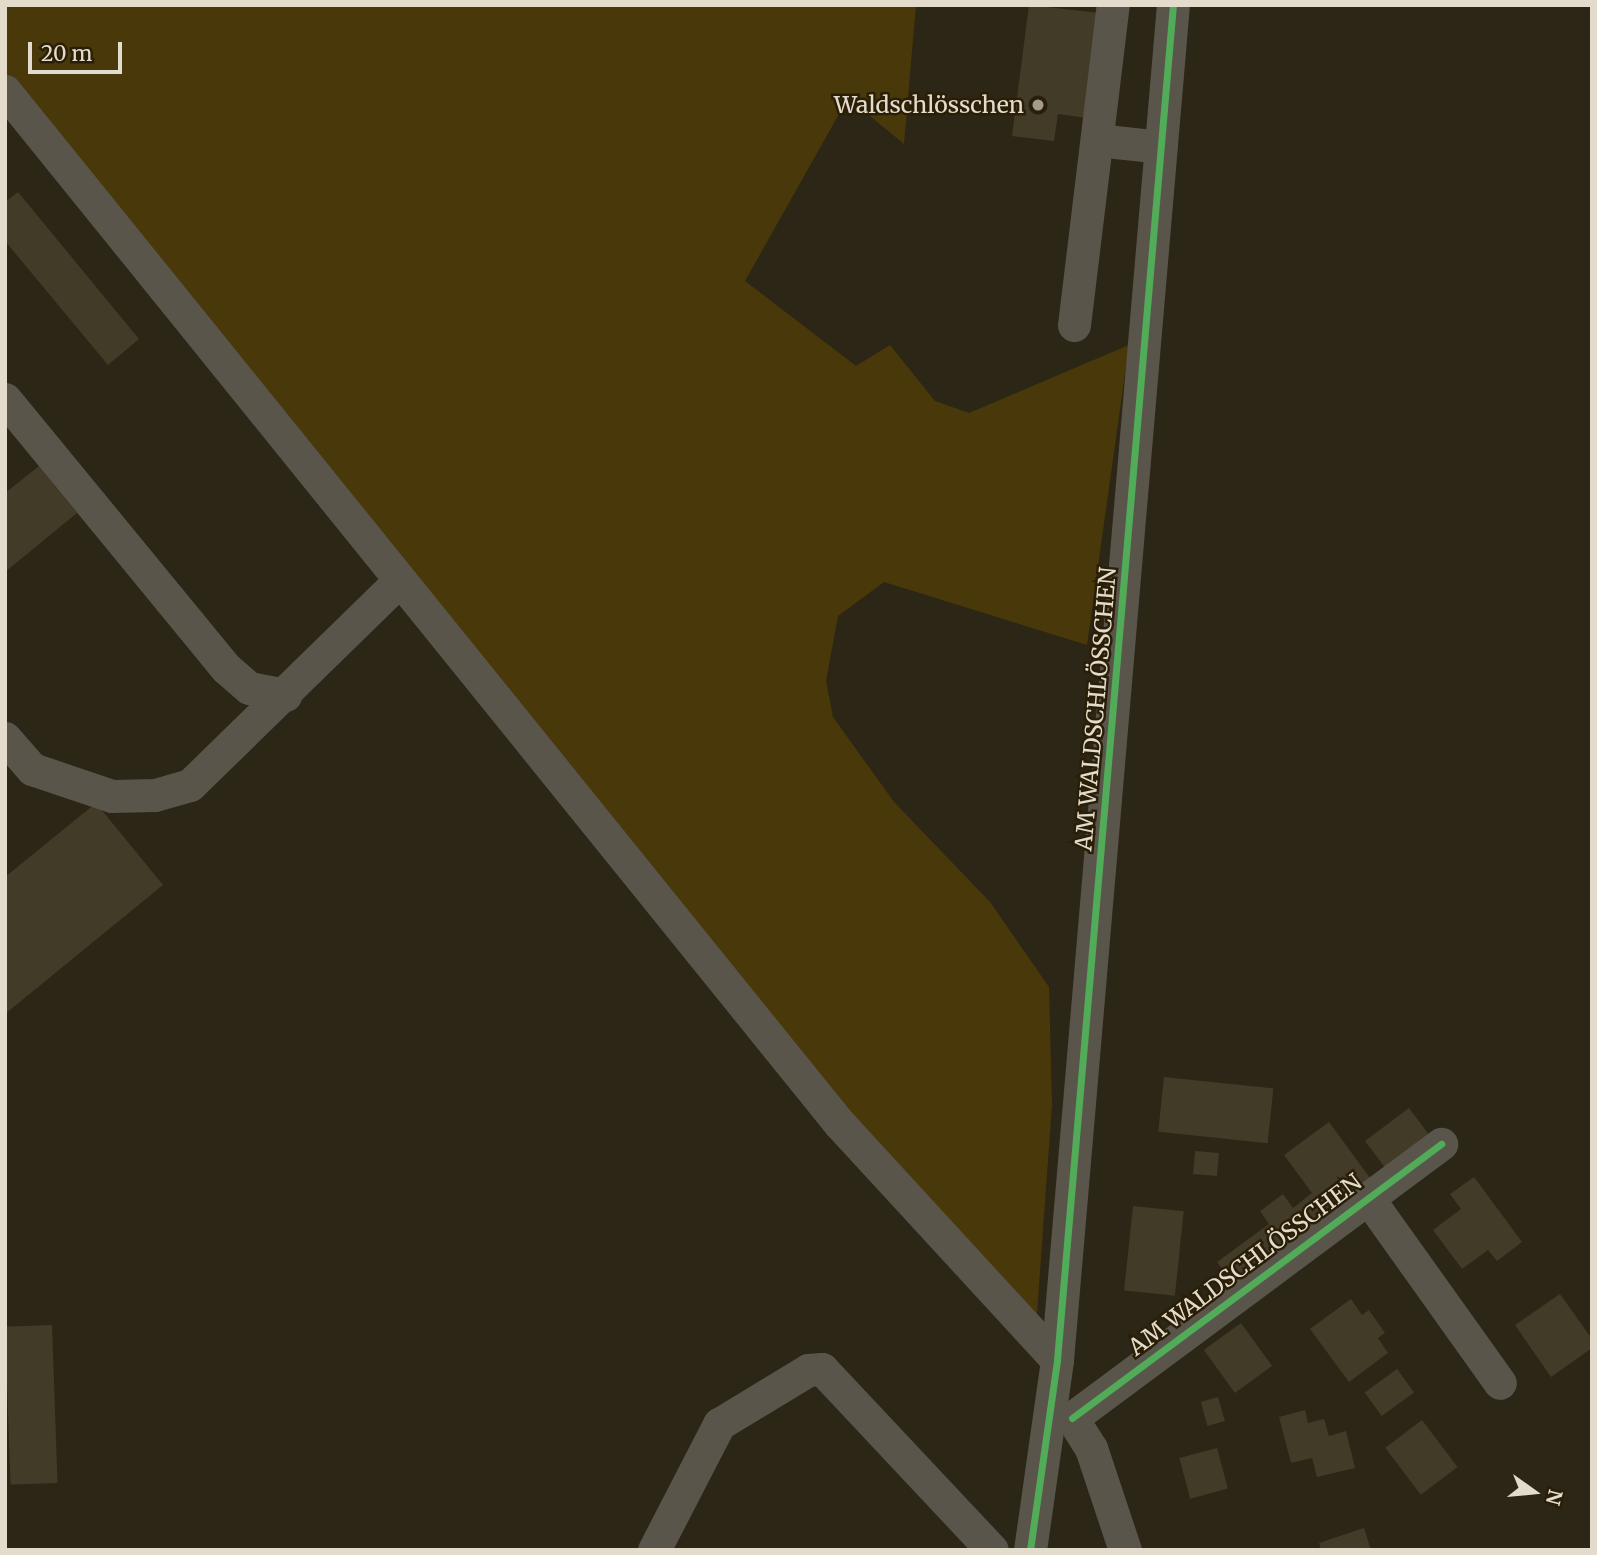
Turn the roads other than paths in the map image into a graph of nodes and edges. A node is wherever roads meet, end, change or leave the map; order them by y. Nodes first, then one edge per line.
1 (1113, 5) edge
2 (1173, 5) edge
3 (5, 91) edge
4 (1097, 140) junction
5 (1161, 147) junction
6 (1073, 326) dead end
7 (5, 398) edge
8 (399, 581) junction
9 (285, 695) junction
10 (5, 738) edge
11 (1441, 1143) dead end
12 (1368, 1198) junction
13 (1057, 1360) junction
14 (1500, 1383) dead end
15 (1061, 1417) junction
16 (654, 1550) edge
17 (992, 1550) edge
18 (1030, 1550) edge
19 (1125, 1550) edge

1 - 4 street
2 - 5 street, AM WALDSCHLÖSSCHEN
3 - 8 street
4 - 5 street
4 - 6 street
5 - 13 street, AM WALDSCHLÖSSCHEN
7 - 9 street
8 - 9 street
8 - 13 street
9 - 10 street
11 - 12 street, AM WALDSCHLÖSSCHEN
12 - 14 street
12 - 15 street, AM WALDSCHLÖSSCHEN
13 - 15 street, AM WALDSCHLÖSSCHEN
15 - 18 street
15 - 19 street
16 - 17 street

